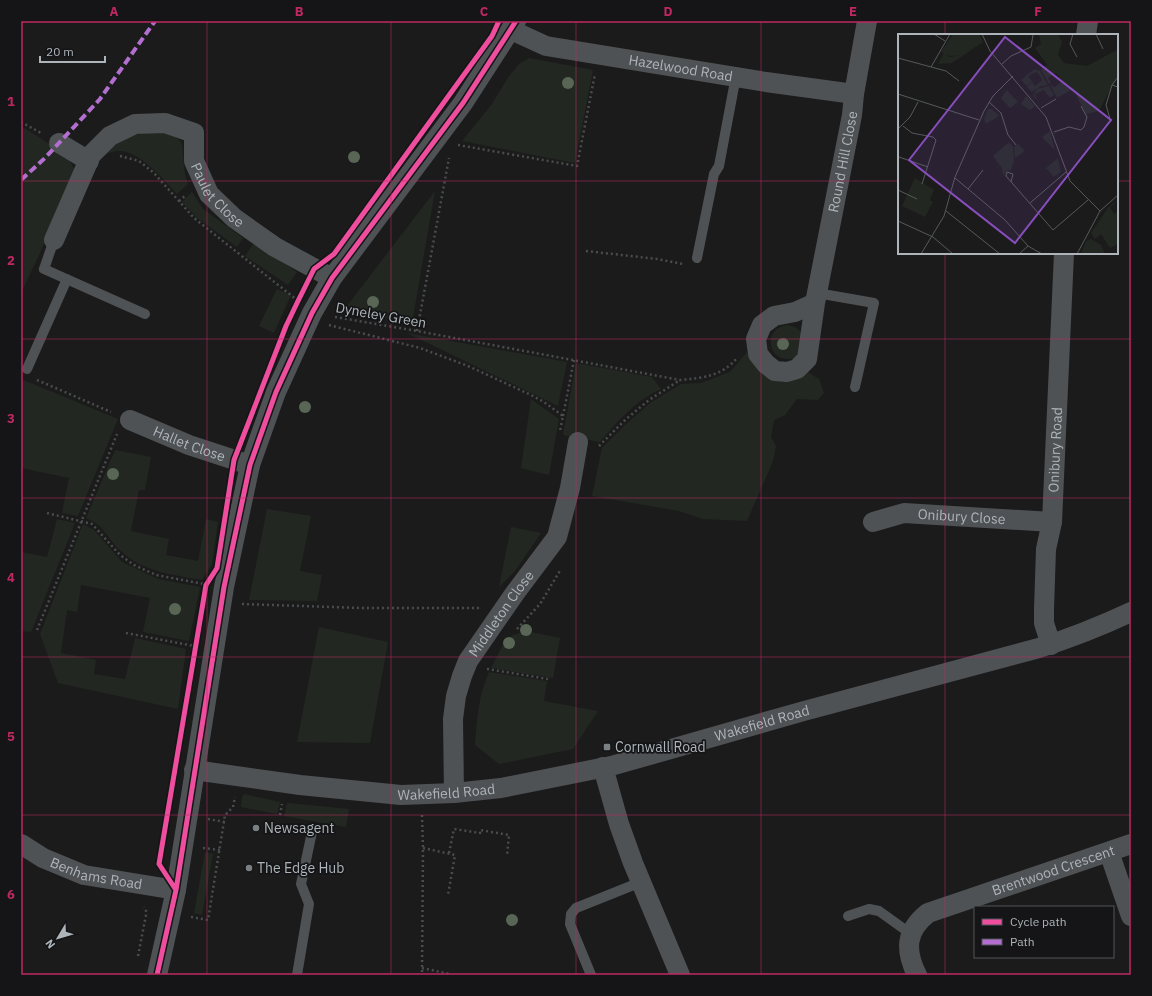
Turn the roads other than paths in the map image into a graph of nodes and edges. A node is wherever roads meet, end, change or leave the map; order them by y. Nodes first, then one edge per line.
1 (867, 21) edge
2 (1088, 21) edge
3 (513, 25) edge
4 (1086, 34) edge
5 (736, 76) junction
6 (854, 94) junction
7 (59, 143) dead end
8 (88, 161) junction
9 (54, 240) joint
10 (1064, 254) edge
11 (697, 258) road end
12 (332, 278) junction
13 (67, 279) junction
14 (816, 298) junction
15 (145, 314) dead end
16 (28, 369) road end
17 (855, 387) dead end
18 (127, 419) road end
19 (578, 442) road end
20 (250, 466) junction
21 (873, 522) dead end
22 (1052, 522) junction
23 (1131, 612) edge
24 (1051, 645) junction
25 (603, 767) junction
26 (194, 770) junction
27 (454, 793) junction
28 (312, 832) dead end
29 (21, 844) edge
30 (1131, 844) edge
31 (1109, 852) junction
32 (641, 882) junction
33 (176, 890) junction
34 (848, 916) dead end
35 (1131, 916) edge
36 (911, 934) junction
37 (157, 975) edge
38 (297, 975) edge
39 (591, 975) edge
40 (680, 975) edge
41 (917, 975) edge

1 - 6 street, Round Hill Close
2 - 4 street
3 - 5 street, Hazelwood Road
3 - 12 street
5 - 6 street, Hazelwood Road
5 - 11 lane
6 - 14 street, Round Hill Close
7 - 8 street
8 - 9 street, Paulet Close
8 - 12 street, Paulet Close
9 - 13 lane
10 - 22 street, Onibury Road
12 - 20 street
13 - 15 lane
13 - 16 lane
14 - 14 street, Round Hill Close
14 - 17 lane
18 - 20 street, Hallet Close
19 - 27 street, Middleton Close
20 - 26 street
21 - 22 street, Onibury Close
22 - 24 street, Onibury Road
23 - 24 street, Wakefield Road
24 - 25 street, Wakefield Road
25 - 27 street, Wakefield Road
25 - 32 street
26 - 27 street, Wakefield Road
26 - 33 street
28 - 38 lane
29 - 33 street, Benhams Road
30 - 31 street, Brentwood Crescent
31 - 35 street
31 - 36 street, Brentwood Crescent
32 - 39 lane
32 - 40 street
33 - 37 street
34 - 36 lane
36 - 41 street, Brentwood Crescent

